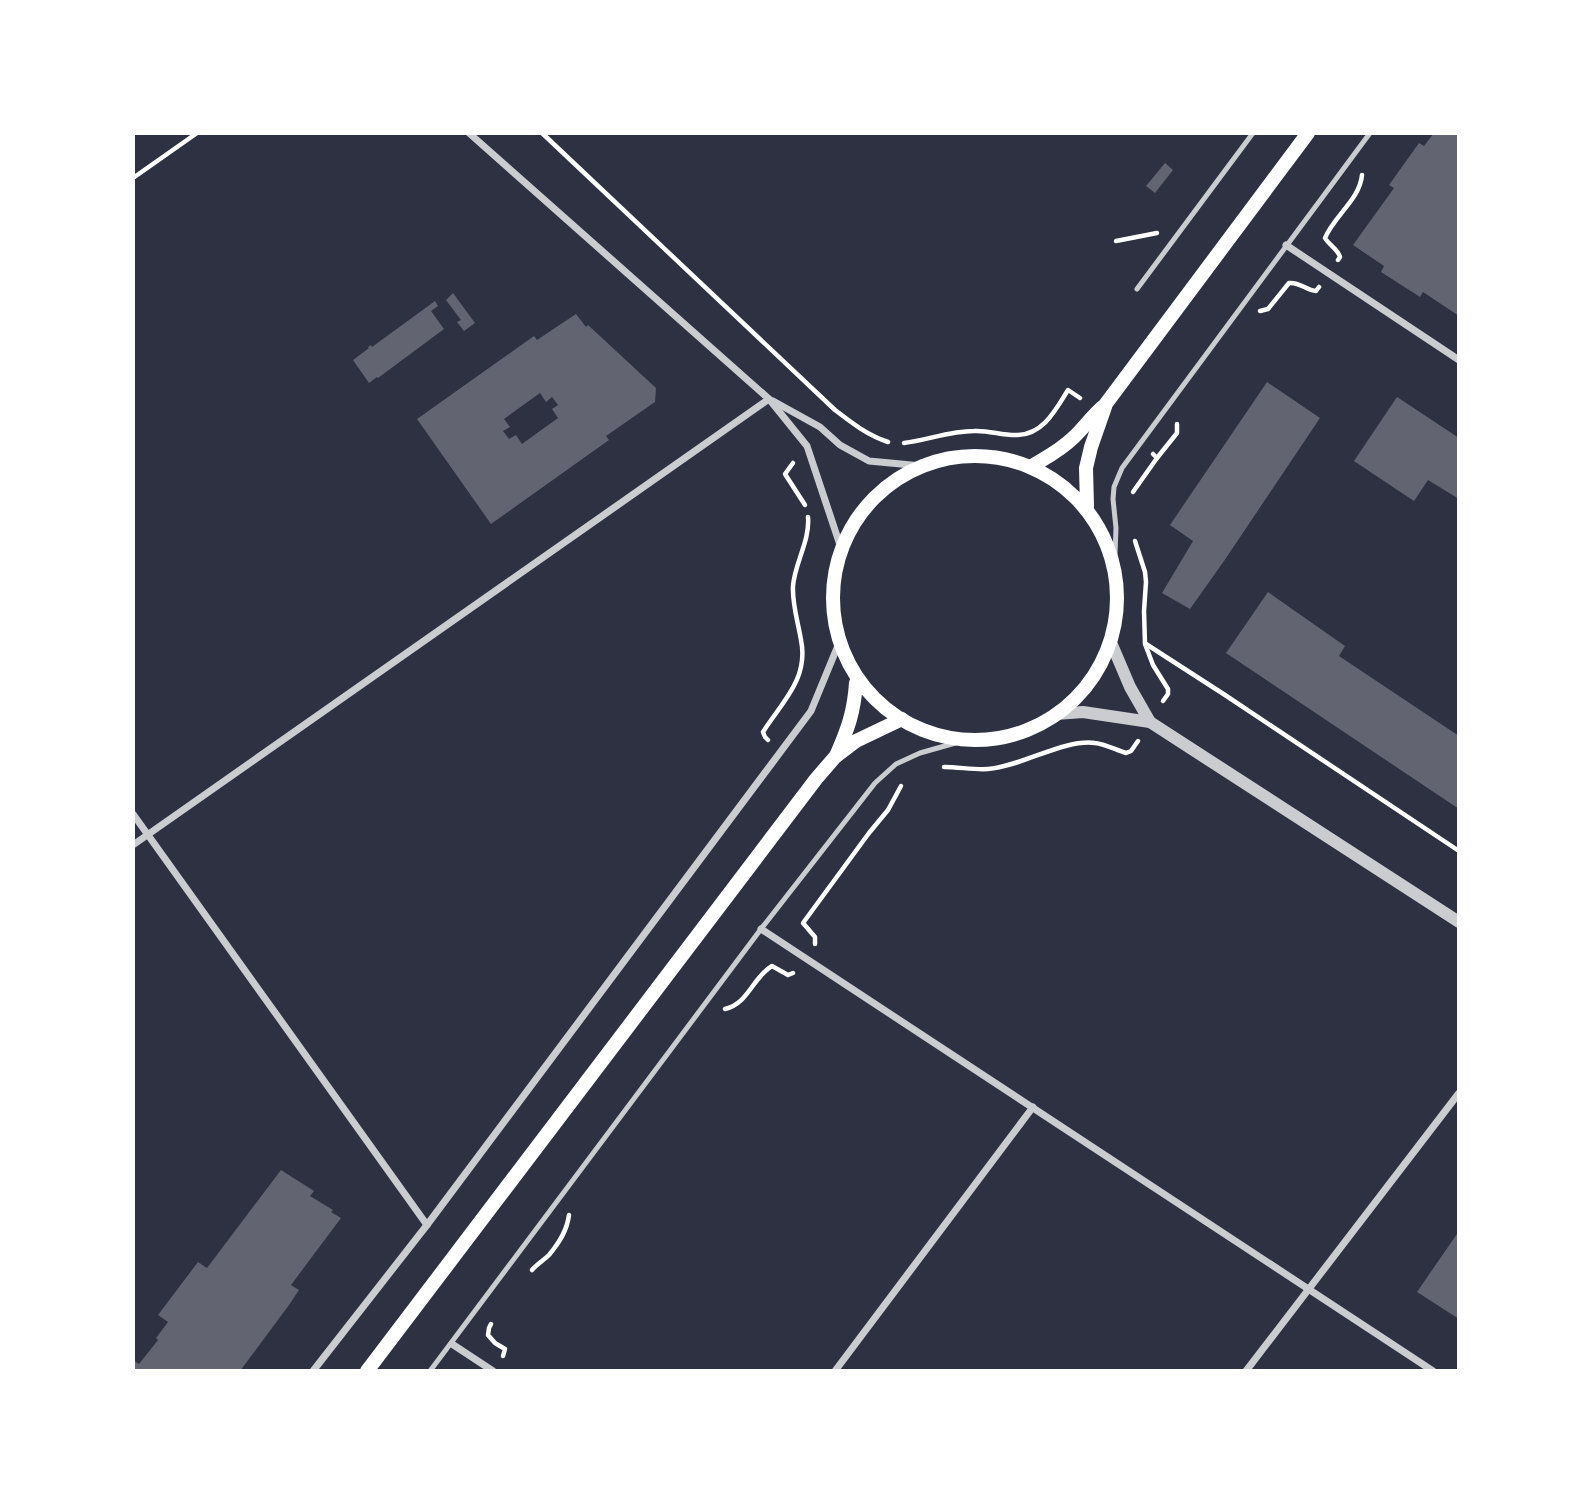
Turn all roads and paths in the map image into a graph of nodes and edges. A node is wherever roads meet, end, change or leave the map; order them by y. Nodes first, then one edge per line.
1 (197, 133) edge
2 (469, 133) edge
3 (542, 133) edge
4 (1253, 133) edge
5 (1308, 133) edge
6 (1370, 133) edge
7 (133, 178) edge
8 (1351, 200) dead end
9 (1116, 241) dead end
10 (1172, 242) junction
11 (1286, 245) junction
12 (1337, 261) dead end
13 (1137, 289) dead end
14 (1459, 360) edge
15 (1077, 396) dead end
16 (769, 399) junction
17 (1105, 405) junction
18 (835, 410) junction
19 (820, 427) junction
20 (1172, 440) dead end
21 (890, 443) dead end
22 (904, 443) dead end
23 (807, 446) junction
24 (1146, 448) dead end
25 (1157, 458) junction
26 (922, 466) junction
27 (1032, 466) junction
28 (1131, 495) dead end
29 (1087, 508) junction
30 (1134, 534) dead end
31 (842, 551) junction
32 (1112, 573) junction
33 (1110, 640) junction
34 (839, 643) junction
35 (1145, 644) junction
36 (856, 683) junction
37 (1168, 694) dead end
38 (1056, 714) junction
39 (902, 719) junction
40 (1150, 722) junction
41 (966, 740) junction
42 (781, 751) junction
43 (1131, 751) dead end
44 (835, 757) junction
45 (937, 767) dead end
46 (904, 780) dead end
47 (133, 814) edge
48 (147, 835) junction
49 (133, 845) edge
50 (1459, 851) edge
51 (1459, 922) edge
52 (761, 929) junction
53 (815, 945) dead end
54 (794, 973) dead end
55 (740, 1003) dead end
56 (1459, 1094) edge
57 (1033, 1107) junction
58 (427, 1225) junction
59 (562, 1238) dead end
60 (527, 1276) dead end
61 (1309, 1290) junction
62 (494, 1318) dead end
63 (452, 1343) junction
64 (502, 1356) dead end
65 (313, 1371) edge
66 (367, 1371) edge
67 (430, 1371) edge
68 (494, 1371) edge
69 (835, 1371) edge
70 (1246, 1371) edge
71 (1433, 1371) edge

1 - 7 path
2 - 16 street
3 - 18 path
4 - 10 lane
5 - 17 main road
6 - 11 lane
8 - 12 path
9 - 10 path
10 - 13 lane
11 - 14 street
11 - 32 lane
15 - 22 path
16 - 19 street
16 - 23 street
16 - 48 street
17 - 27 main road
17 - 29 main road
18 - 19 path
18 - 21 path
19 - 26 street
20 - 25 path
23 - 31 street
23 - 42 path
24 - 25 path
25 - 28 path
26 - 27 main road
26 - 31 main road
27 - 29 main road
29 - 32 main road
30 - 35 path
31 - 34 main road
32 - 33 main road
33 - 38 main road
33 - 40 street
34 - 36 main road
34 - 42 street
35 - 37 path
35 - 50 path
36 - 39 main road
36 - 44 main road
38 - 40 street
38 - 41 main road
39 - 41 main road
39 - 44 main road
40 - 51 street
41 - 52 lane
42 - 58 street
43 - 45 path
44 - 66 main road
46 - 53 path
47 - 48 street
48 - 49 street
48 - 58 street
52 - 57 street
52 - 63 lane
54 - 55 path
56 - 61 street
57 - 61 street
57 - 69 street
58 - 65 street
59 - 60 path
61 - 70 street
61 - 71 street
62 - 64 path
63 - 67 lane
63 - 68 street

